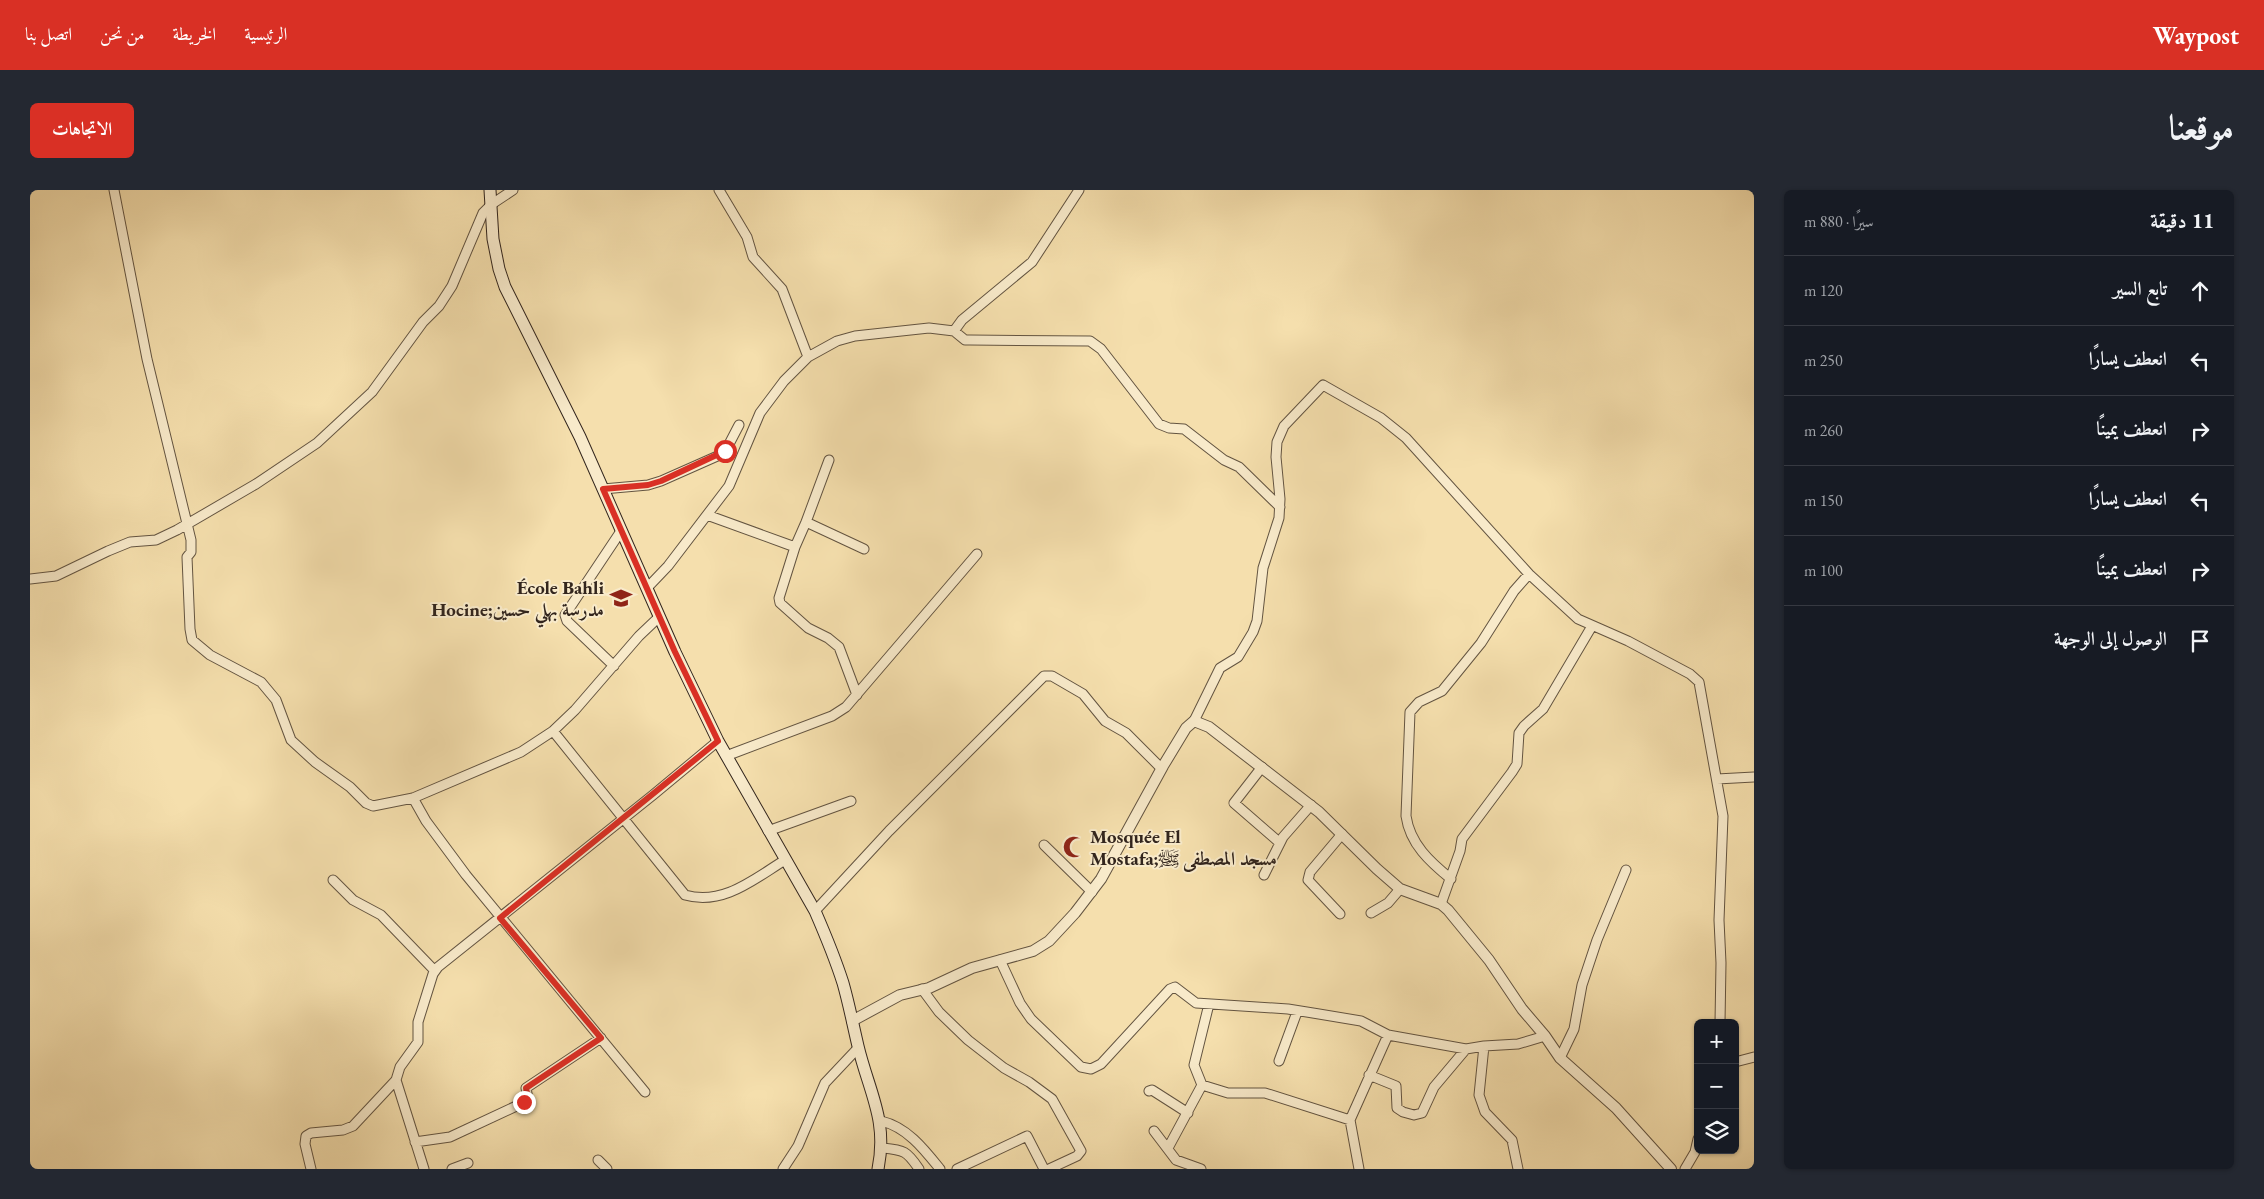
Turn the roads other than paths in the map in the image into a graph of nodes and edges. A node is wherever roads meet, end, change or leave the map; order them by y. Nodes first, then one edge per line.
1 (114, 190) edge
2 (490, 190) edge
3 (513, 190) edge
4 (719, 190) edge
5 (1079, 190) edge
6 (492, 204) junction
7 (954, 331) junction
8 (808, 357) junction
9 (739, 425) dead end
10 (829, 460) dead end
11 (603, 489) junction
12 (1280, 507) junction
13 (707, 515) junction
14 (806, 522) junction
15 (187, 523) junction
16 (621, 531) junction
17 (795, 547) junction
18 (864, 549) dead end
19 (977, 554) dead end
20 (1529, 574) junction
21 (30, 579) edge
22 (647, 588) junction
23 (659, 617) junction
24 (1592, 626) junction
25 (614, 666) junction
26 (857, 695) junction
27 (1194, 721) junction
28 (553, 731) junction
29 (718, 741) junction
30 (726, 756) junction
31 (1262, 767) junction
32 (1162, 768) junction
33 (1754, 777) edge
34 (1717, 779) junction
35 (413, 798) junction
36 (851, 801) dead end
37 (1312, 805) junction
38 (624, 817) junction
39 (768, 830) junction
40 (1342, 834) junction
41 (1280, 842) junction
42 (1044, 845) dead end
43 (785, 860) junction
44 (1626, 870) dead end
45 (1264, 876) dead end
46 (1451, 879) junction
47 (333, 880) dead end
48 (1400, 889) junction
49 (1092, 892) junction
50 (1441, 904) junction
51 (815, 911) junction
52 (1371, 913) dead end
53 (1340, 914) dead end
54 (500, 918) junction
55 (1000, 960) junction
56 (435, 971) junction
57 (922, 989) junction
58 (1209, 1004) junction
59 (1297, 1012) junction
60 (1720, 1019) edge
61 (852, 1021) junction
62 (1388, 1035) junction
63 (1545, 1036) junction
64 (601, 1038) junction
65 (1484, 1046) junction
66 (858, 1048) junction
67 (1466, 1049) junction
68 (1754, 1057) edge
69 (1560, 1058) junction
70 (1279, 1061) dead end
71 (1739, 1061) edge
72 (1369, 1075) junction
73 (396, 1080) junction
74 (1202, 1085) junction
75 (1149, 1091) dead end
76 (644, 1092) dead end
77 (1188, 1113) junction
78 (1350, 1120) junction
79 (881, 1121) junction
80 (1154, 1131) dead end
81 (415, 1142) junction
82 (883, 1148) junction
83 (1168, 1148) junction
84 (1694, 1154) edge
85 (598, 1160) dead end
86 (468, 1162) dead end
87 (972, 1166) edge
88 (311, 1169) edge
89 (424, 1169) edge
90 (452, 1169) edge
91 (607, 1169) edge
92 (783, 1169) edge
93 (878, 1169) edge
94 (920, 1169) edge
95 (940, 1169) edge
96 (957, 1169) edge
97 (1044, 1169) edge
98 (1049, 1169) edge
99 (1201, 1169) edge
100 (1359, 1169) edge
101 (1518, 1169) edge
102 (1671, 1169) edge
103 (1685, 1169) edge

1 - 15 street
2 - 6 main road
3 - 6 street
4 - 8 street
5 - 7 street
6 - 11 main road
6 - 15 street
7 - 8 street
7 - 12 street
8 - 13 street
9 - 11 street
10 - 14 street
11 - 16 main road
12 - 20 street
12 - 27 street
13 - 17 street
13 - 22 street
14 - 17 street
14 - 18 street
15 - 21 street
15 - 35 street
16 - 22 main road
16 - 25 street
17 - 26 street
19 - 26 street
20 - 24 street
20 - 46 street
22 - 23 main road
23 - 25 street
23 - 29 main road
24 - 34 street
24 - 46 street
25 - 28 street
26 - 30 street
27 - 31 street
27 - 32 street
28 - 35 street
28 - 38 street
29 - 30 main road
29 - 38 street
30 - 39 main road
31 - 37 street
31 - 41 street
32 - 49 street
32 - 51 street
33 - 34 street
34 - 60 street
35 - 54 street
36 - 39 street
37 - 40 street
37 - 41 street
38 - 43 street
38 - 54 street
39 - 43 main road
40 - 48 street
40 - 53 street
41 - 45 street
42 - 49 street
43 - 51 main road
44 - 69 street
46 - 50 street
47 - 56 street
48 - 50 street
48 - 52 street
49 - 55 street
50 - 63 street
51 - 61 main road
54 - 56 street
54 - 64 street
55 - 57 street
55 - 58 street
56 - 73 street
57 - 61 street
57 - 98 street
58 - 59 street
58 - 74 street
59 - 62 street
59 - 70 street
61 - 66 main road
62 - 67 street
62 - 72 street
63 - 65 street
63 - 69 street
64 - 76 street
64 - 81 street
65 - 67 street
65 - 101 street
66 - 79 main road
66 - 92 street
67 - 72 street
68 - 71 street
69 - 102 street
72 - 78 street
73 - 81 street
73 - 88 street
74 - 77 street
74 - 78 street
75 - 77 street
77 - 83 street
78 - 100 street
79 - 82 main road
79 - 95 street
80 - 83 street
81 - 89 street
82 - 93 main road
82 - 94 street
83 - 99 street
84 - 103 street
85 - 91 street
86 - 90 street
87 - 96 street
87 - 97 street

